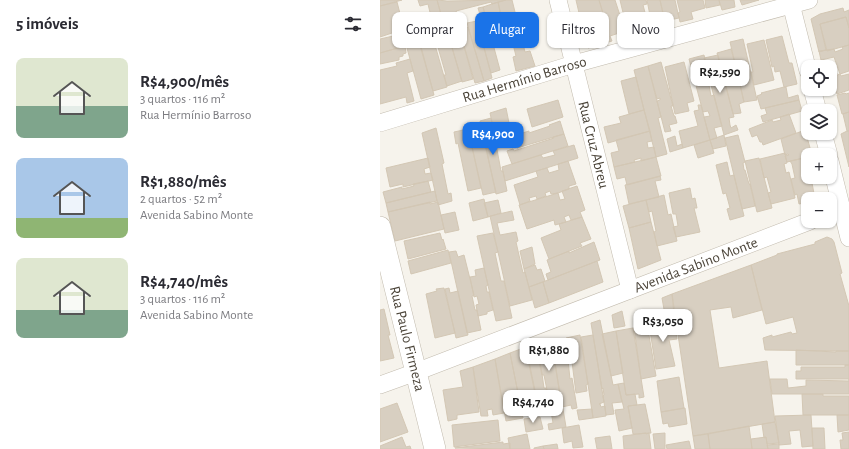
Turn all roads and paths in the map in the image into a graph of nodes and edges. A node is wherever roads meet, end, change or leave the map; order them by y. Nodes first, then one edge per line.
1 (558, 0) edge
2 (809, 0) edge
3 (791, 2) edge
4 (805, 60) edge
5 (574, 64) junction
6 (380, 123) edge
7 (835, 184) edge
8 (840, 210) edge
9 (801, 224) edge
10 (380, 227) edge
11 (849, 238) edge
12 (630, 290) junction
13 (416, 372) junction
14 (380, 384) edge
15 (435, 449) edge

1 - 5 street, Rua Cruz Abreu
2 - 3 street, Rua Hermínio Barroso
3 - 4 street
3 - 5 street, Rua Hermínio Barroso
5 - 6 street, Rua Hermínio Barroso
5 - 12 street, Rua Cruz Abreu
7 - 8 street
8 - 11 street
9 - 12 street, Avenida Sabino Monte
10 - 13 street, Rua Paulo Firmeza
12 - 13 street, Avenida Sabino Monte
13 - 14 street, Avenida Sabino Monte
13 - 15 street, Rua Paulo Firmeza

